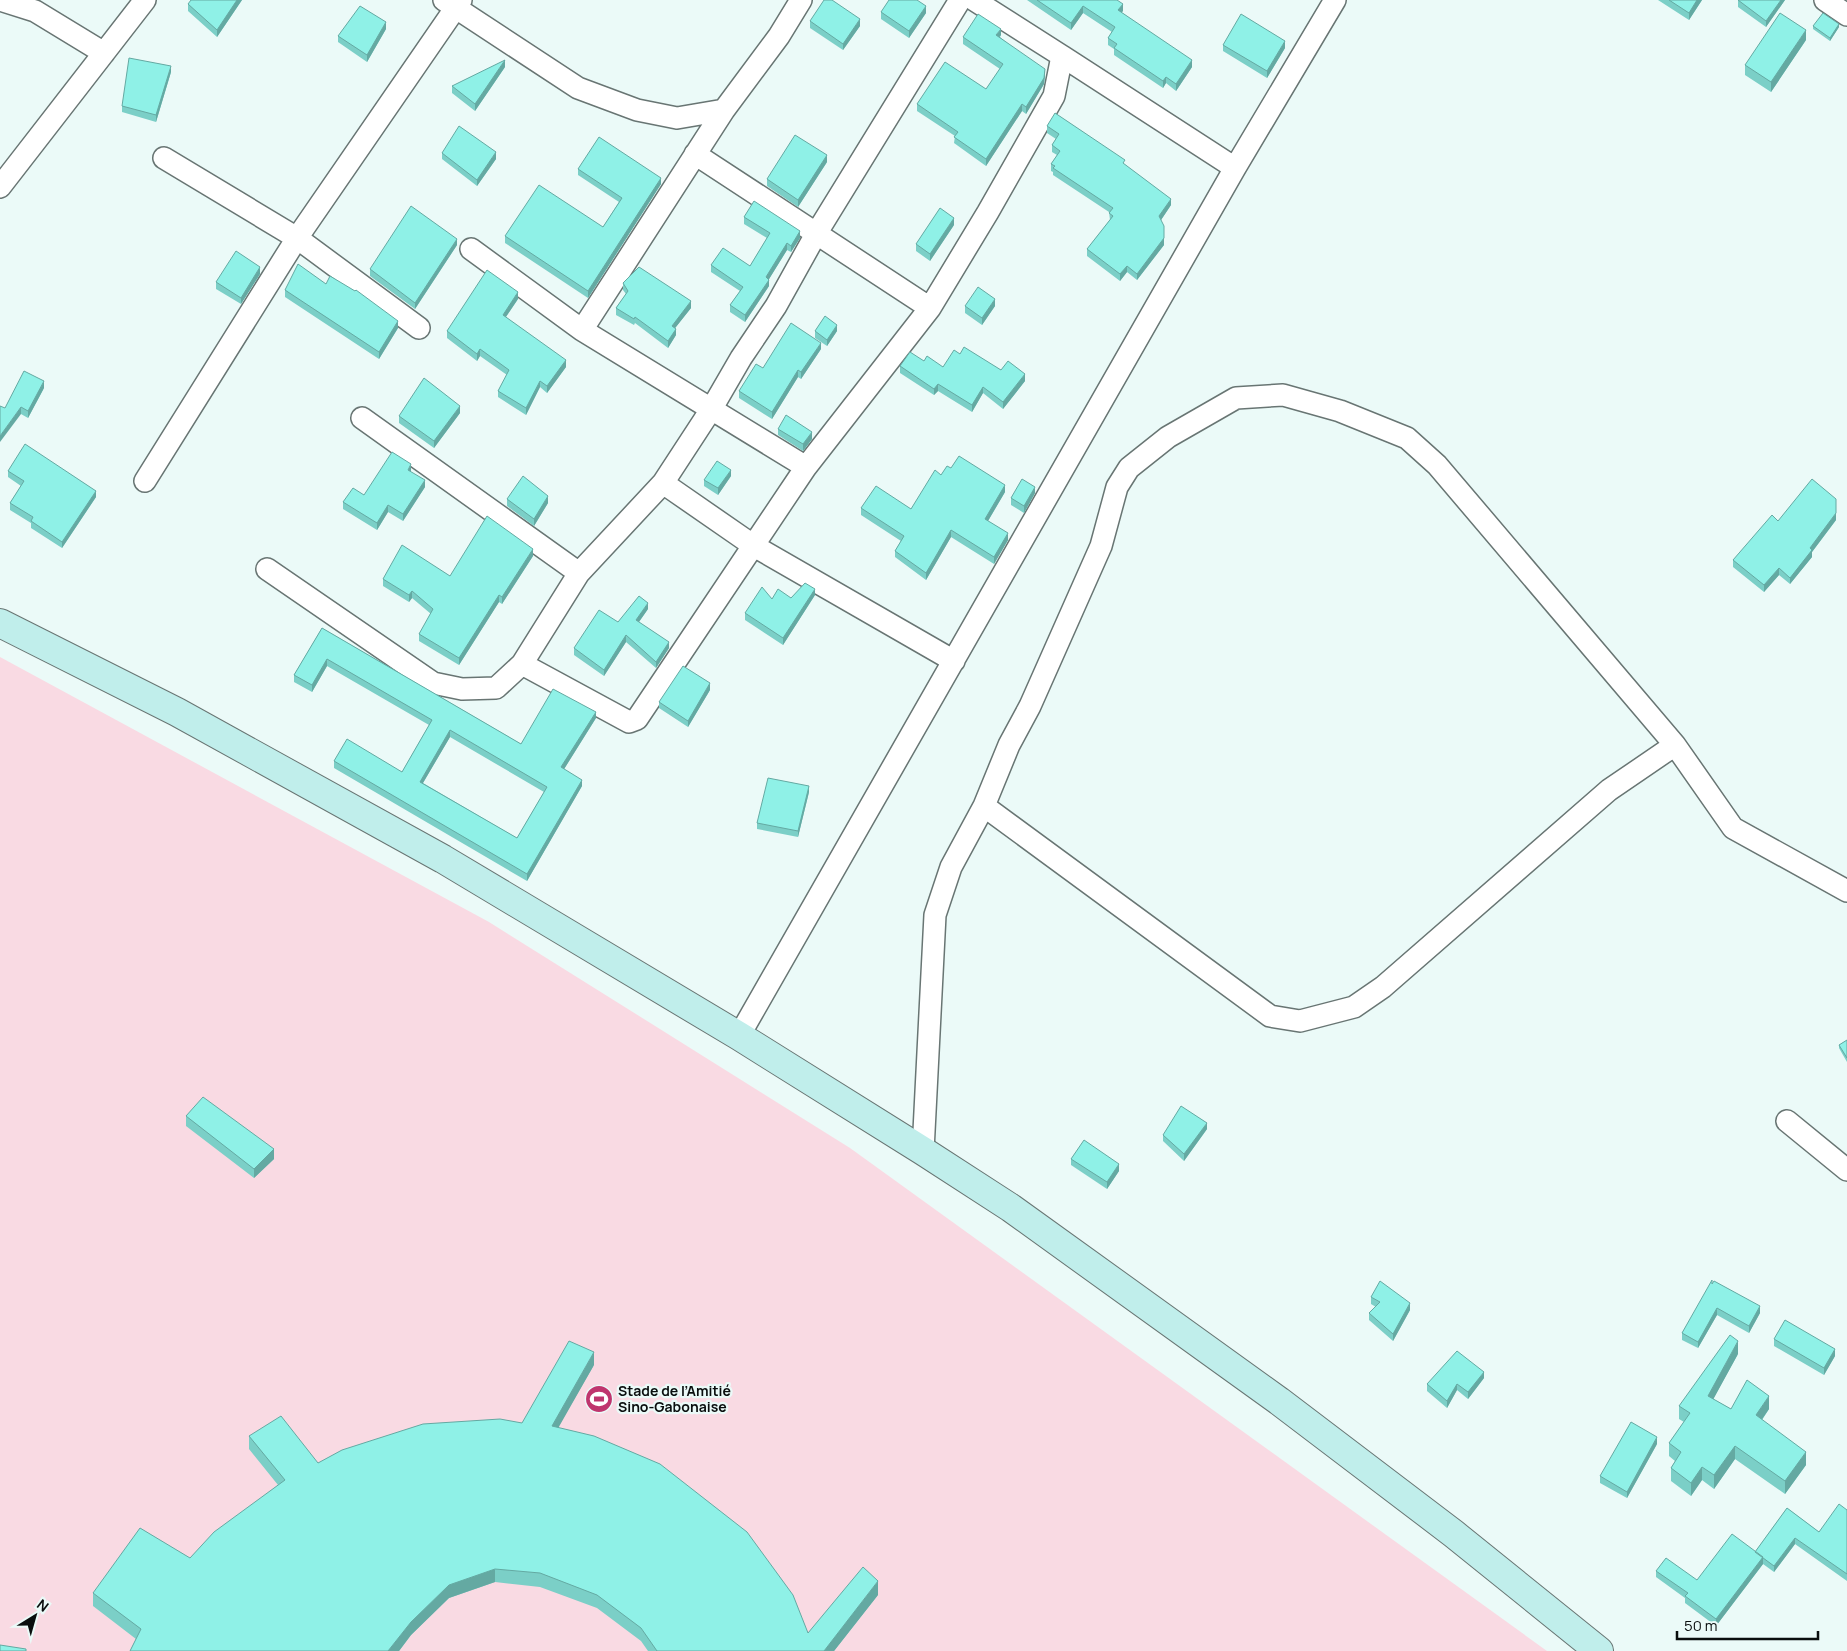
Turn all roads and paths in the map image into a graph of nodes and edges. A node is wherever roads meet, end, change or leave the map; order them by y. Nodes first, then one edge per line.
1 (0, 0) edge
2 (145, 0) edge
3 (801, 0) edge
4 (960, 0) edge
5 (974, 0) edge
6 (1335, 0) edge
7 (1825, 0) edge
8 (453, 3) edge
9 (1847, 15) edge
10 (104, 53) junction
11 (1062, 56) junction
12 (724, 110) junction
13 (695, 154) junction
14 (164, 158) dead end
15 (1235, 168) junction
16 (0, 187) edge
17 (816, 234) junction
18 (298, 238) junction
19 (471, 249) dead end
20 (930, 308) junction
21 (419, 328) dead end
22 (582, 330) junction
23 (712, 408) junction
24 (362, 418) dead end
25 (806, 467) junction
26 (145, 481) dead end
27 (663, 483) junction
28 (754, 546) junction
29 (267, 569) dead end
30 (579, 573) junction
31 (0, 623) edge
32 (954, 661) junction
33 (522, 664) junction
34 (1675, 745) junction
35 (984, 806) junction
36 (1847, 891) edge
37 (739, 1036) junction
38 (1787, 1122) dead end
39 (924, 1150) junction
40 (1847, 1170) edge
41 (1598, 1651) edge

1 - 10 street
2 - 10 street
3 - 12 street
4 - 17 street
5 - 11 street
6 - 15 street
7 - 9 street
8 - 12 street
8 - 18 street
10 - 16 street
11 - 15 street
11 - 20 street
12 - 13 street
13 - 17 street
13 - 22 street
14 - 18 street
15 - 32 street
17 - 20 street
17 - 23 street
18 - 21 street
18 - 26 street
19 - 22 street
20 - 25 street
22 - 23 street
23 - 25 street
23 - 27 street
24 - 30 street
25 - 28 street
27 - 28 street
27 - 30 street
28 - 32 street
28 - 33 street
29 - 33 street
30 - 33 street
31 - 37 main road
32 - 37 street
34 - 35 street
34 - 35 street
34 - 36 street
35 - 39 street
37 - 39 main road
38 - 40 street
39 - 41 main road

